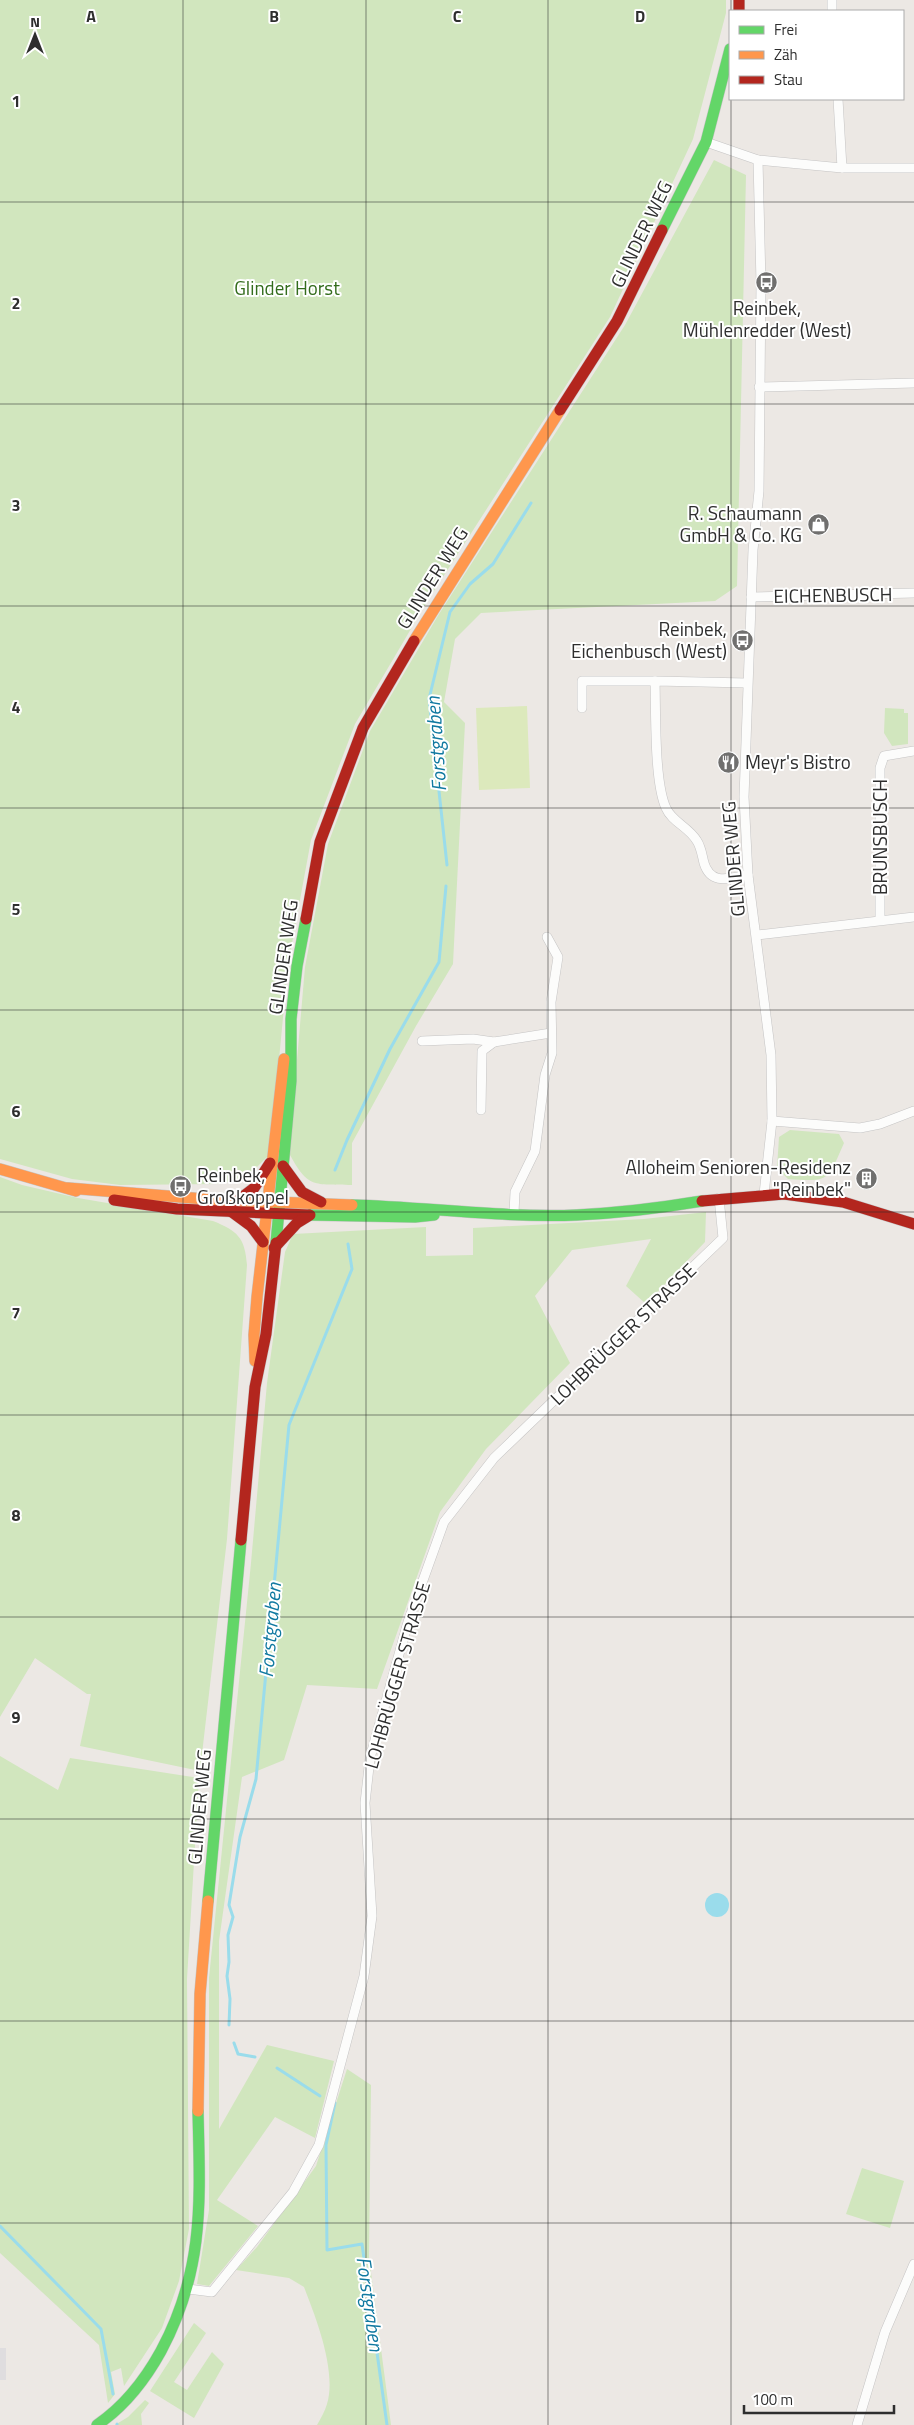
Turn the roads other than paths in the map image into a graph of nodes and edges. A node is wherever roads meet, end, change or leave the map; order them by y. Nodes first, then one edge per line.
1 (729, 53) edge
2 (838, 100) edge
3 (706, 142) junction
4 (758, 160) junction
5 (842, 168) junction
6 (914, 168) edge
7 (914, 383) edge
8 (759, 387) junction
9 (914, 593) edge
10 (751, 597) junction
11 (655, 681) junction
12 (748, 683) junction
13 (582, 708) dead end
14 (914, 751) edge
15 (748, 875) junction
16 (914, 917) edge
17 (880, 920) junction
18 (757, 935) junction
19 (547, 936) dead end
20 (291, 1019) junction
21 (552, 1032) junction
22 (422, 1041) dead end
23 (494, 1042) junction
24 (481, 1110) dead end
25 (914, 1111) edge
26 (772, 1121) junction
27 (273, 1157) junction
28 (283, 1166) junction
29 (0, 1169) edge
30 (68, 1188) junction
31 (764, 1194) junction
32 (719, 1198) junction
33 (237, 1201) junction
34 (331, 1205) junction
35 (273, 1208) junction
36 (230, 1211) junction
37 (448, 1212) junction
38 (514, 1213) junction
39 (310, 1215) junction
40 (914, 1224) edge
41 (263, 1242) junction
42 (274, 1248) junction
43 (256, 1387) junction
44 (914, 2264) edge
45 (188, 2289) junction
46 (97, 2425) edge
47 (857, 2425) edge

1 - 3 main road, GLINDER WEG
2 - 5 street
3 - 4 street
3 - 20 main road, GLINDER WEG
4 - 5 street
4 - 8 street, GLINDER WEG
5 - 6 street
7 - 8 street
8 - 10 street, GLINDER WEG
9 - 10 street, EICHENBUSCH
10 - 12 street, GLINDER WEG
11 - 12 street
11 - 13 street
11 - 15 street
12 - 15 street, GLINDER WEG
14 - 17 street, BRUNSBUSCH
15 - 18 street, GLINDER WEG
16 - 17 street
17 - 18 street
18 - 26 street, GLINDER WEG
19 - 21 street
20 - 27 main road
20 - 28 main road, GLINDER WEG
21 - 23 street
21 - 38 street
22 - 23 street
23 - 24 street
25 - 26 street
26 - 31 street, GLINDER WEG
27 - 33 main road
27 - 35 main road
28 - 34 main road
28 - 35 main road, GLINDER WEG
29 - 30 main road
30 - 33 main road
30 - 36 main road
31 - 32 main road
31 - 40 main road
32 - 38 main road
32 - 45 street, LOHBRÜGGER STRASSE
33 - 35 main road
34 - 35 main road
34 - 37 main road
35 - 36 main road
35 - 39 main road
35 - 41 main road
35 - 42 main road
36 - 41 main road
37 - 38 main road
37 - 39 main road
39 - 42 main road
41 - 43 main road
42 - 43 main road
43 - 45 main road, GLINDER WEG
44 - 47 street
45 - 46 main road, GLINDER WEG

